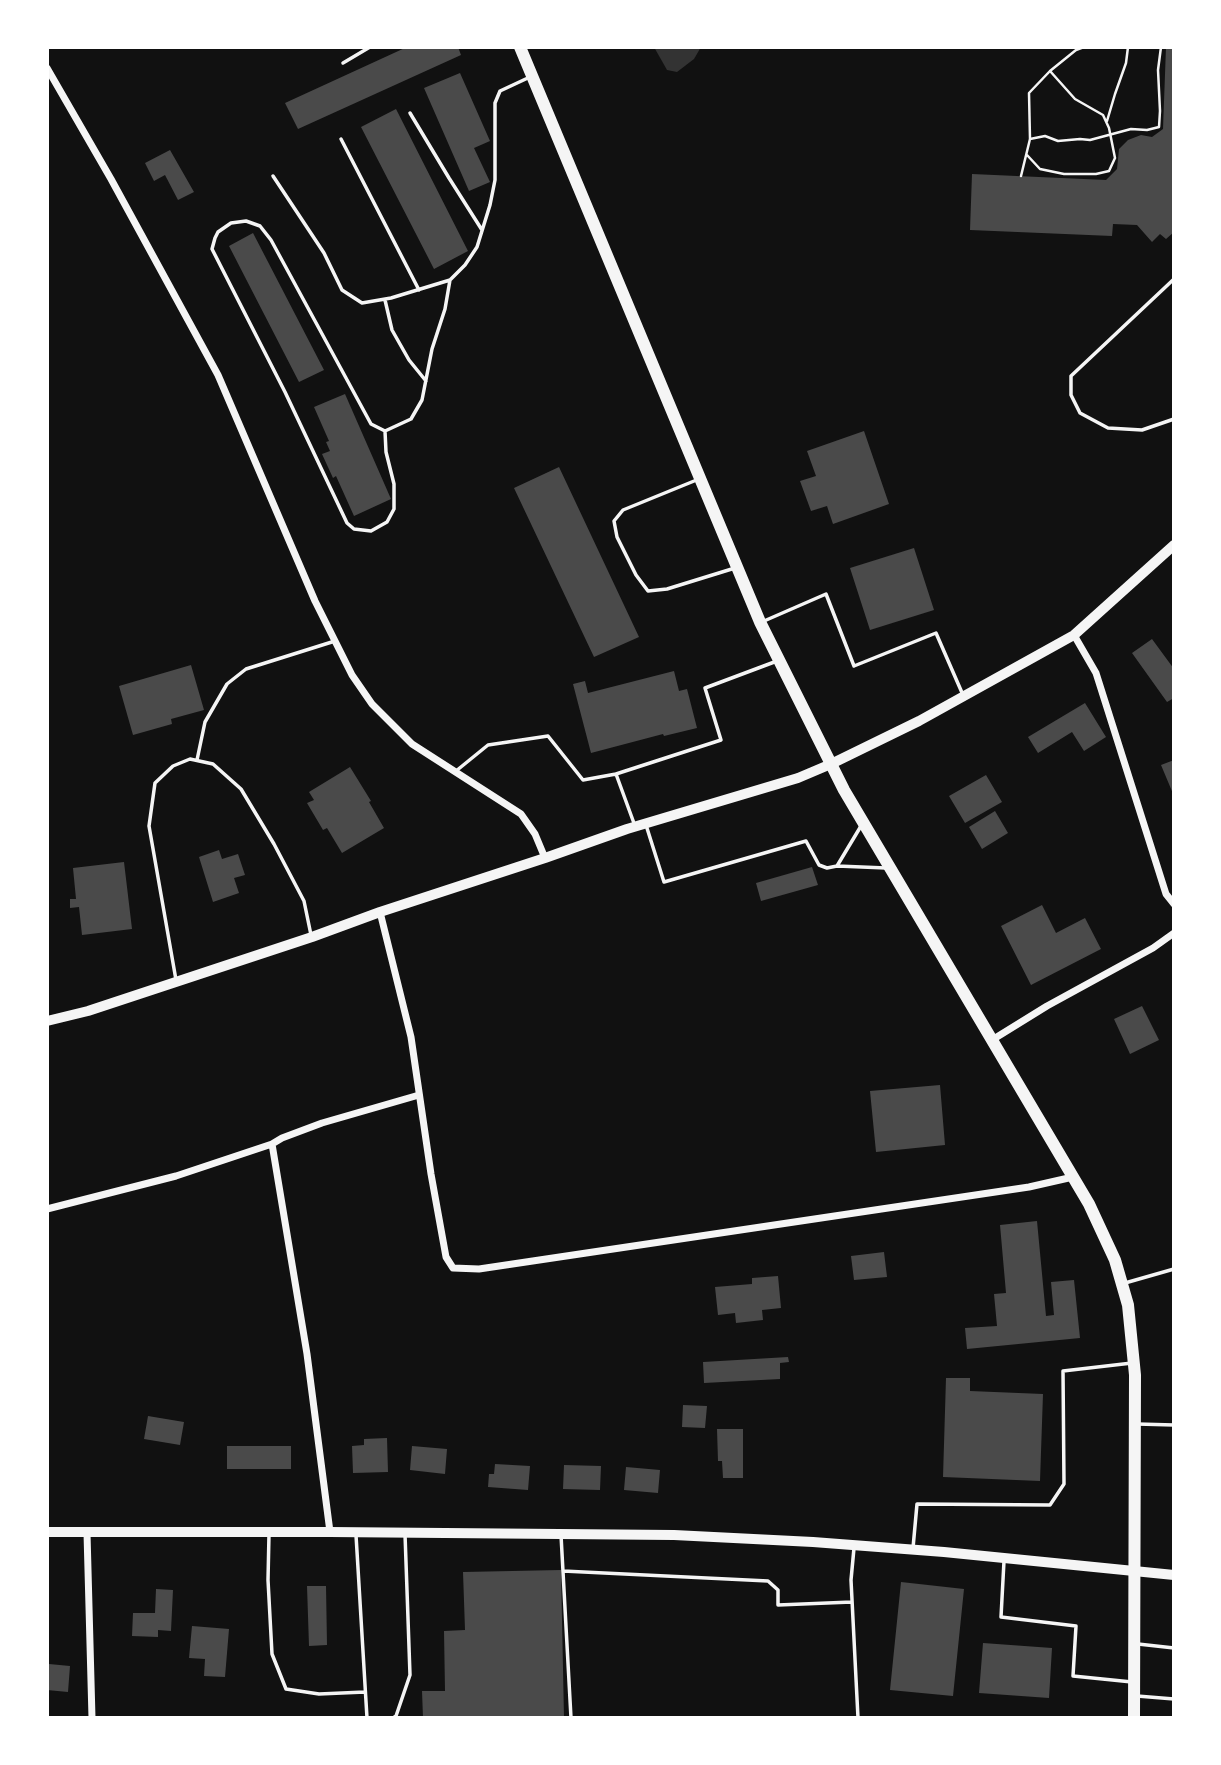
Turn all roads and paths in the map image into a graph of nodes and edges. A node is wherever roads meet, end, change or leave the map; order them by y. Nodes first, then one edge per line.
1 (370, 47) edge
2 (520, 47) edge
3 (1084, 47) edge
4 (1128, 47) edge
5 (1161, 47) edge
6 (343, 63) dead end
7 (47, 68) edge
8 (1050, 71) junction
9 (532, 76) junction
10 (410, 113) dead end
11 (1107, 123) junction
12 (1110, 134) junction
13 (341, 138) dead end
14 (1030, 139) junction
15 (1027, 155) junction
16 (273, 176) dead end
17 (1021, 176) dead end
18 (482, 230) junction
19 (1174, 279) edge
20 (450, 280) junction
21 (419, 290) junction
22 (385, 300) junction
23 (426, 381) junction
24 (1174, 419) edge
25 (385, 430) junction
26 (700, 479) junction
27 (1174, 545) edge
28 (737, 568) junction
29 (760, 622) junction
30 (1074, 635) junction
31 (335, 641) junction
32 (779, 660) junction
33 (963, 697) junction
34 (197, 760) junction
35 (831, 764) junction
36 (457, 772) junction
37 (616, 774) junction
38 (863, 822) junction
39 (640, 825) junction
40 (545, 858) junction
41 (837, 866) junction
42 (890, 868) junction
43 (1174, 904) edge
44 (380, 912) junction
45 (1174, 933) edge
46 (312, 937) junction
47 (176, 981) junction
48 (47, 1021) edge
49 (992, 1040) junction
50 (419, 1096) junction
51 (272, 1144) junction
52 (1073, 1177) junction
53 (47, 1209) edge
54 (1174, 1269) edge
55 (1123, 1284) junction
56 (1134, 1363) junction
57 (1135, 1424) junction
58 (1174, 1425) edge
59 (47, 1532) edge
60 (269, 1532) junction
61 (330, 1532) junction
62 (355, 1532) junction
63 (405, 1532) junction
64 (87, 1533) junction
65 (561, 1533) junction
66 (854, 1546) junction
67 (913, 1550) junction
68 (1004, 1558) junction
69 (1134, 1570) junction
70 (563, 1571) junction
71 (1174, 1575) edge
72 (852, 1602) junction
73 (1134, 1644) junction
74 (1174, 1648) edge
75 (1134, 1689) junction
76 (365, 1692) junction
77 (1174, 1699) edge
78 (92, 1718) edge
79 (367, 1718) edge
80 (393, 1718) edge
81 (571, 1718) edge
82 (858, 1718) edge
83 (1134, 1718) edge

1 - 6 lane
2 - 9 highway
3 - 8 path
4 - 11 path
5 - 12 path
7 - 31 street
8 - 11 path
8 - 14 path
9 - 18 lane
9 - 26 highway
10 - 18 lane
11 - 12 path
12 - 14 path
12 - 15 path
13 - 21 lane
14 - 15 path
15 - 17 path
16 - 22 lane
18 - 20 lane
19 - 24 lane
20 - 21 lane
20 - 23 lane
21 - 22 lane
22 - 23 lane
23 - 25 lane
25 - 25 lane
26 - 28 highway
26 - 28 lane
27 - 30 main road
28 - 29 highway
29 - 32 highway
29 - 33 lane
30 - 33 main road
30 - 43 street
31 - 34 lane
31 - 36 street
32 - 35 highway
32 - 37 lane
33 - 35 main road
34 - 46 lane
34 - 47 lane
35 - 38 highway
35 - 39 street
36 - 37 lane
36 - 40 street
37 - 39 lane
38 - 41 lane
38 - 42 highway
39 - 40 street
39 - 41 lane
40 - 44 street
41 - 42 lane
42 - 49 highway
44 - 46 street
44 - 50 street
45 - 49 street
46 - 47 street
47 - 48 street
49 - 52 highway
50 - 51 street
50 - 52 street
51 - 53 street
51 - 61 street
52 - 55 highway
54 - 55 lane
55 - 56 highway
56 - 57 highway
56 - 67 lane
57 - 58 lane
57 - 69 highway
59 - 64 main road
60 - 61 main road
60 - 64 main road
60 - 76 lane
61 - 62 main road
62 - 63 main road
62 - 76 lane
63 - 65 main road
63 - 80 lane
64 - 78 street
65 - 66 main road
65 - 70 lane
66 - 67 main road
66 - 72 lane
67 - 68 main road
68 - 69 main road
68 - 75 lane
69 - 71 main road
69 - 73 highway
70 - 72 lane
70 - 81 lane
72 - 82 lane
73 - 74 lane
73 - 75 highway
75 - 77 lane
75 - 83 highway
76 - 79 lane

